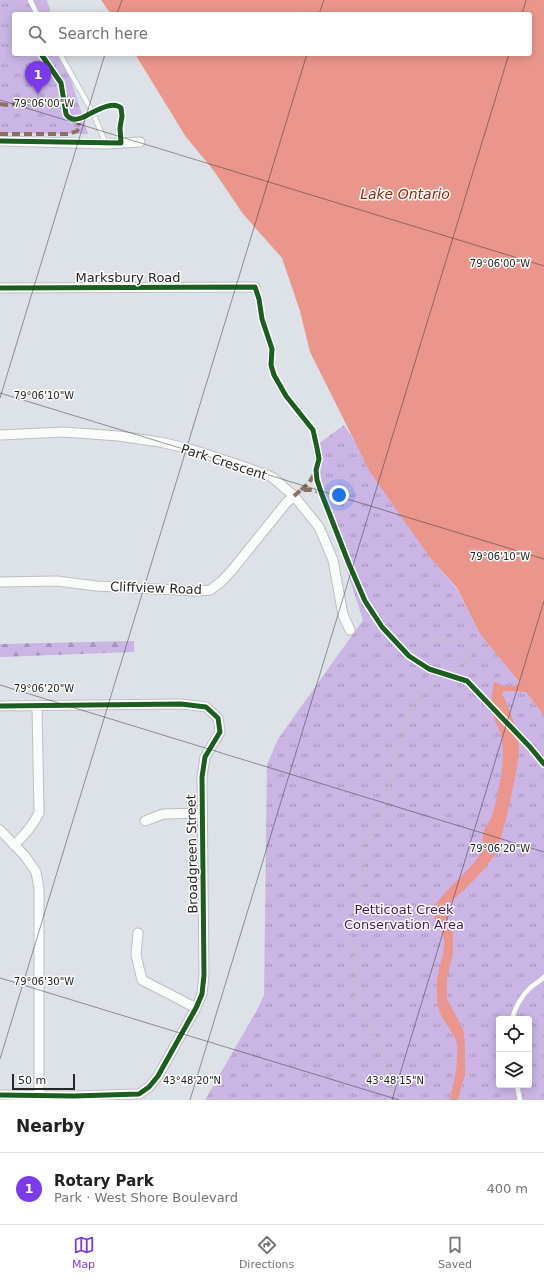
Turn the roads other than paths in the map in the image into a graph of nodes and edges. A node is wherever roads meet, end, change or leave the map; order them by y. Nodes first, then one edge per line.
1 (30, 0) edge
2 (36, 12) edge
3 (61, 56) edge
4 (0, 142) edge
5 (140, 142) dead end
6 (106, 144) junction
7 (256, 287) dead end
8 (0, 288) edge
9 (0, 435) edge
10 (294, 496) junction
11 (0, 582) edge
12 (350, 630) dead end
13 (0, 706) edge
14 (37, 706) junction
15 (202, 813) junction
16 (145, 821) dead end
17 (0, 830) edge
18 (14, 845) junction
19 (138, 933) dead end
20 (544, 978) edge
21 (196, 1008) junction
22 (513, 1016) edge
23 (518, 1088) edge
24 (0, 1095) edge
25 (39, 1095) junction
26 (74, 1098) edge
27 (520, 1100) edge

1 - 2 lane
3 - 6 lane
4 - 6 street
5 - 6 street
7 - 8 street, Marksbury Road
9 - 10 street, Park Crescent
10 - 11 street, Cliffview Road
10 - 12 street, Park Crescent
13 - 14 street, Broadgreen Street
14 - 15 street, Broadgreen Street
14 - 18 street
15 - 16 street
15 - 21 street, Broadgreen Street
17 - 18 street
18 - 25 street
19 - 21 street
20 - 22 lane
21 - 26 street, Broadgreen Street
23 - 27 lane
24 - 25 street, Broadgreen Street
25 - 26 street, Broadgreen Street

